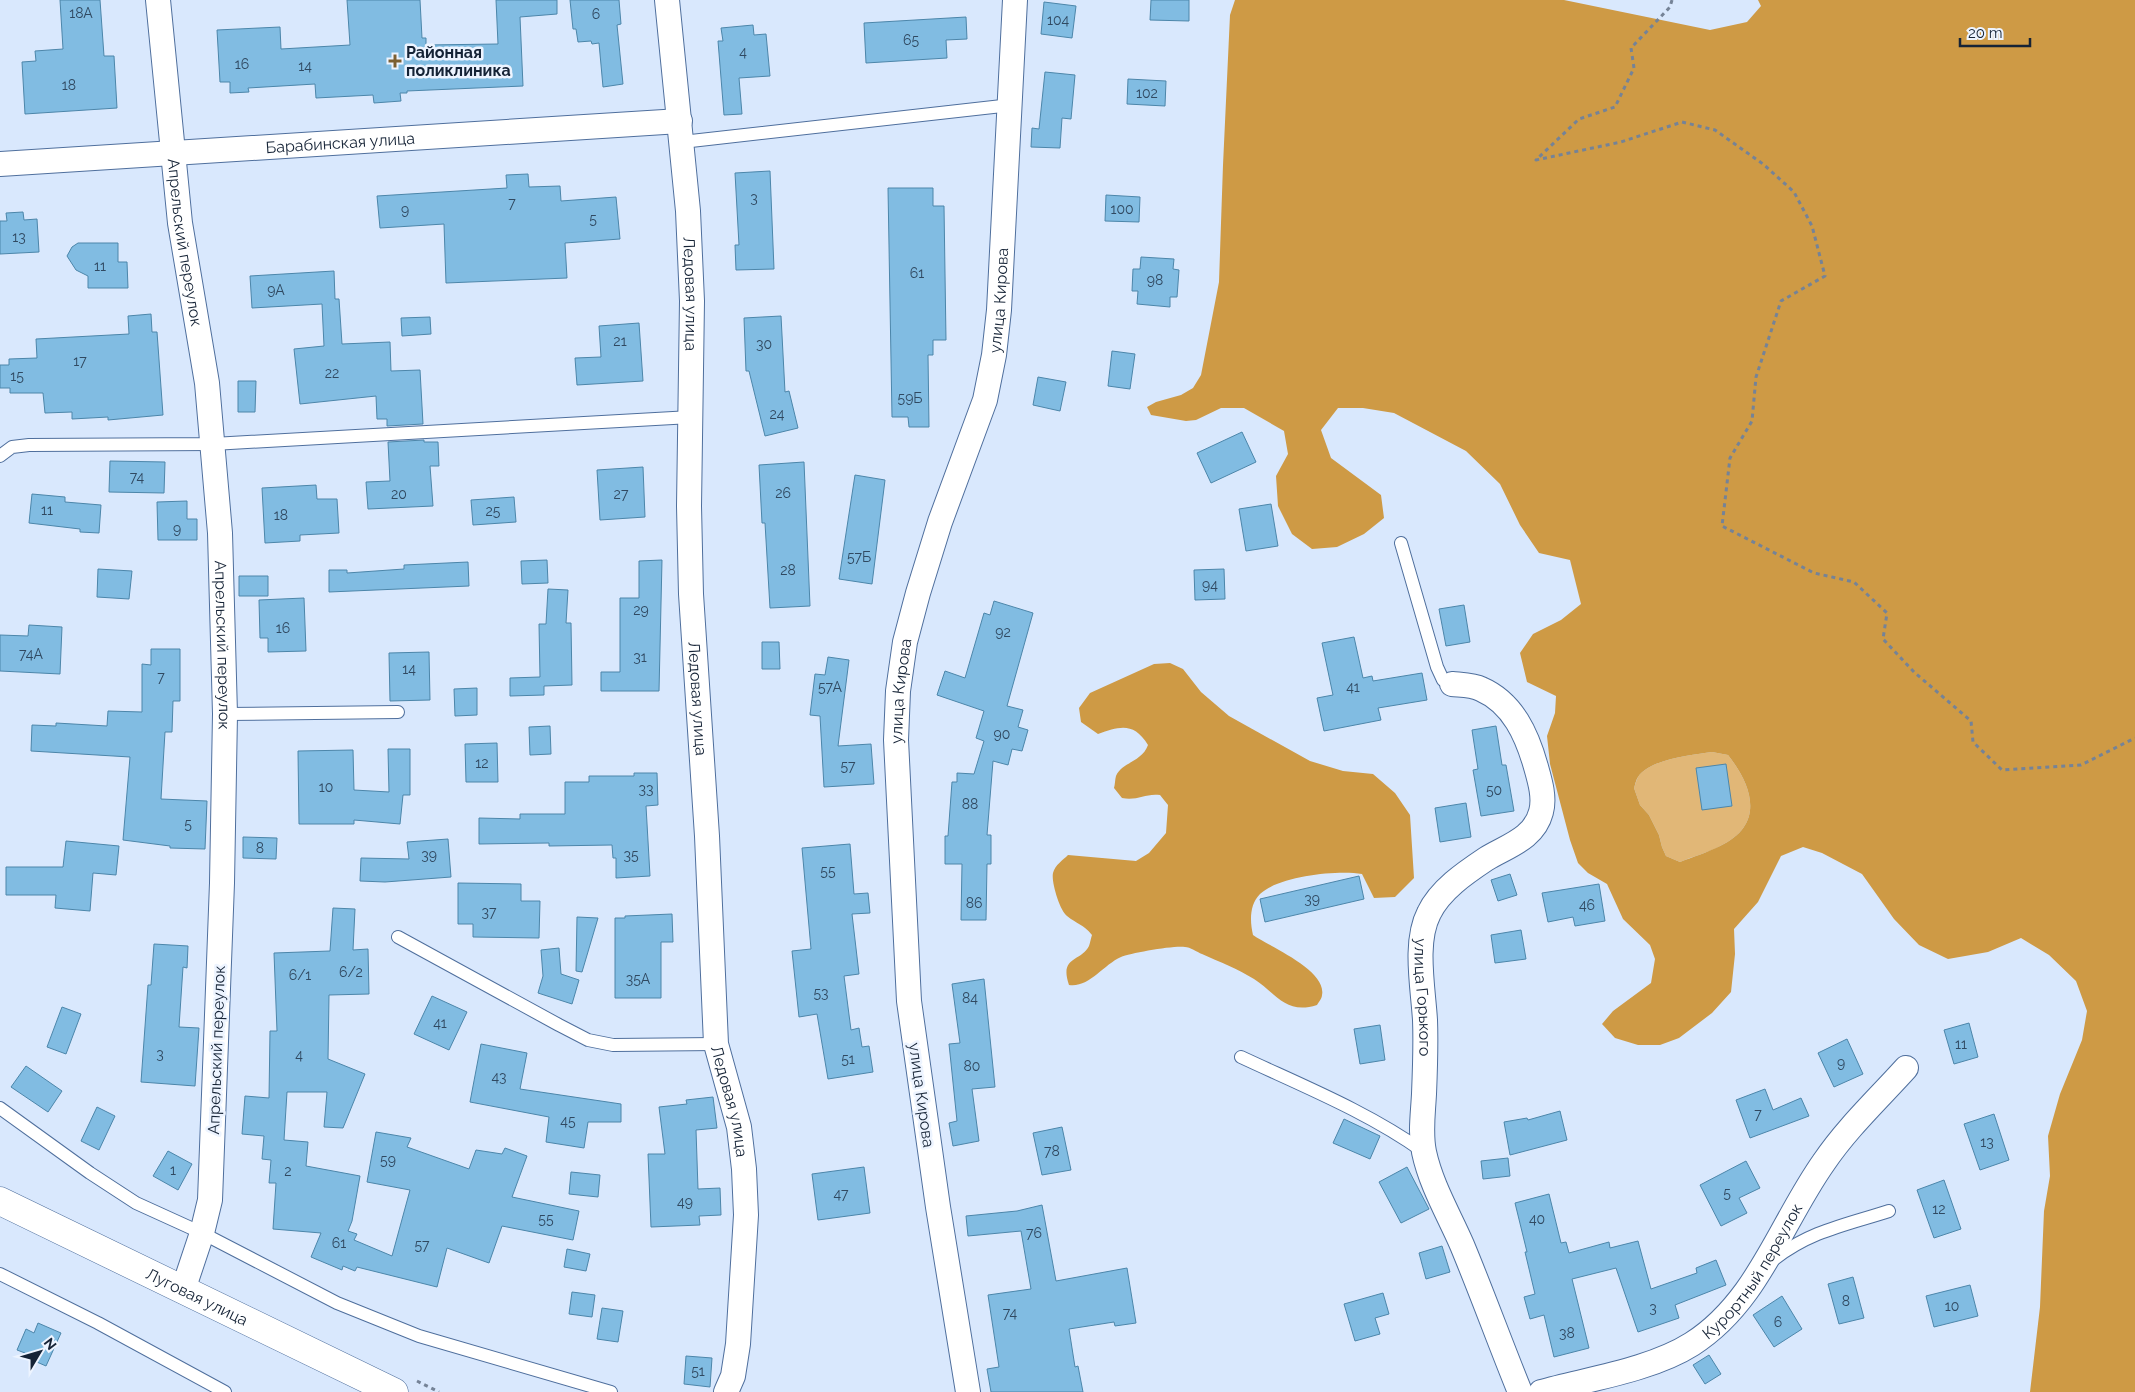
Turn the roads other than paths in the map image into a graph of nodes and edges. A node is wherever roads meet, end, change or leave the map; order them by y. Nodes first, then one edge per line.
1 (158, 0) edge
2 (667, 0) edge
3 (1015, 0) edge
4 (1010, 105) junction
5 (681, 132) junction
6 (172, 152) junction
7 (0, 164) edge
8 (691, 417) junction
9 (213, 444) junction
10 (0, 456) edge
11 (1401, 543) dead end
12 (1452, 684) joint
13 (398, 712) dead end
14 (225, 714) junction
15 (398, 937) dead end
16 (716, 1044) junction
17 (1241, 1057) dead end
18 (1906, 1068) dead end
19 (0, 1108) edge
20 (1424, 1152) junction
21 (0, 1201) edge
22 (1889, 1211) dead end
23 (202, 1233) junction
24 (1762, 1269) junction
25 (0, 1274) edge
26 (183, 1290) junction
27 (225, 1392) edge
28 (394, 1392) edge
29 (611, 1392) edge
30 (726, 1392) edge
31 (968, 1392) edge
32 (1520, 1392) edge
33 (1541, 1392) edge

1 - 6 street, Апрельский переулок
2 - 5 street, Ледовая улица
3 - 4 street, улица Кирова
4 - 5 lane
4 - 31 street, улица Кирова
5 - 6 street, Барабинская улица
5 - 8 street, Ледовая улица
6 - 7 street, Барабинская улица
6 - 9 street, Апрельский переулок
8 - 9 lane
8 - 16 street, Ледовая улица
9 - 10 lane
9 - 14 street, Апрельский переулок
11 - 12 lane
12 - 20 street, улица Горького
13 - 14 lane
14 - 23 street, Апрельский переулок
15 - 16 lane
16 - 30 street, Ледовая улица
17 - 20 lane
18 - 24 street, Курортный переулок
19 - 23 lane
20 - 32 street, улица Горького
21 - 26 main road, Луговая улица
22 - 24 lane
23 - 26 street, Апрельский переулок
23 - 29 lane
24 - 33 street, Курортный переулок
25 - 27 lane
26 - 28 main road, Луговая улица

